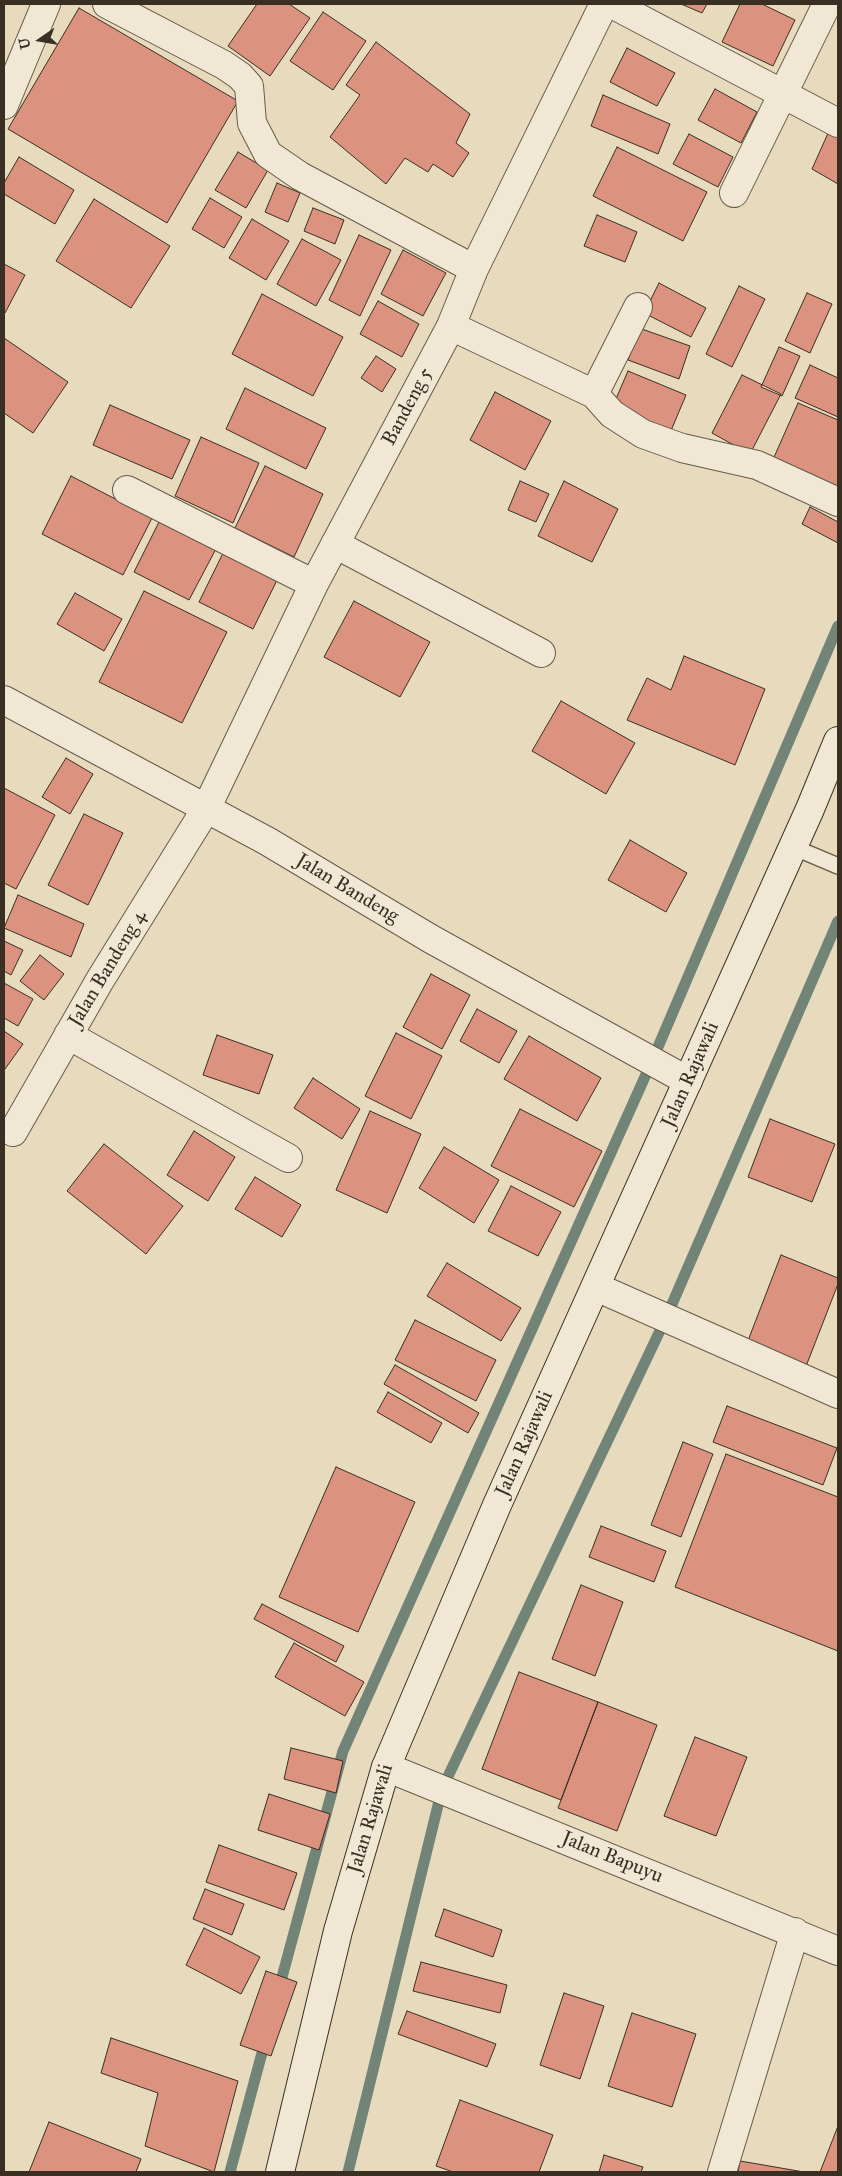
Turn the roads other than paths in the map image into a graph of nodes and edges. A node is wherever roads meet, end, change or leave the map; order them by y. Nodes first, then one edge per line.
1 (107, 4) edge
2 (604, 4) edge
3 (612, 4) edge
4 (827, 4) edge
5 (40, 6) edge
6 (781, 94) junction
7 (4, 106) edge
8 (838, 123) edge
9 (734, 193) dead end
10 (474, 269) junction
11 (638, 307) dead end
12 (451, 326) junction
13 (594, 394) junction
14 (127, 490) dead end
15 (838, 502) edge
16 (335, 544) junction
17 (314, 584) junction
18 (541, 653) dead end
19 (4, 701) edge
20 (838, 741) edge
21 (206, 809) junction
22 (793, 847) junction
23 (838, 866) edge
24 (68, 1035) junction
25 (688, 1081) junction
26 (13, 1132) dead end
27 (288, 1158) dead end
28 (596, 1287) junction
29 (838, 1394) edge
30 (386, 1766) junction
31 (795, 1932) junction
32 (838, 1951) edge
33 (280, 2172) edge
34 (722, 2172) edge

1 - 10 street
2 - 10 street, Bandeng 5
3 - 6 street
4 - 6 street
5 - 7 street
6 - 8 street
6 - 9 street
10 - 12 street, Bandeng 5
11 - 13 street
12 - 13 street
12 - 16 street, Bandeng 5
13 - 15 street
14 - 17 street
16 - 17 street, Bandeng 5
16 - 18 street
17 - 21 street, Bandeng 5
19 - 21 street, Jalan Bandeng
20 - 22 street, Jalan Rajawali
21 - 24 street, Jalan Bandeng 4
21 - 25 street, Jalan Bandeng
22 - 23 lane
22 - 25 street, Jalan Rajawali
24 - 26 street, Jalan Bandeng 4
24 - 27 street
25 - 28 street, Jalan Rajawali
28 - 29 street
28 - 30 street, Jalan Rajawali
30 - 31 street, Jalan Bapuyu
30 - 33 street, Jalan Rajawali
31 - 32 street, Jalan Bapuyu
31 - 34 street

